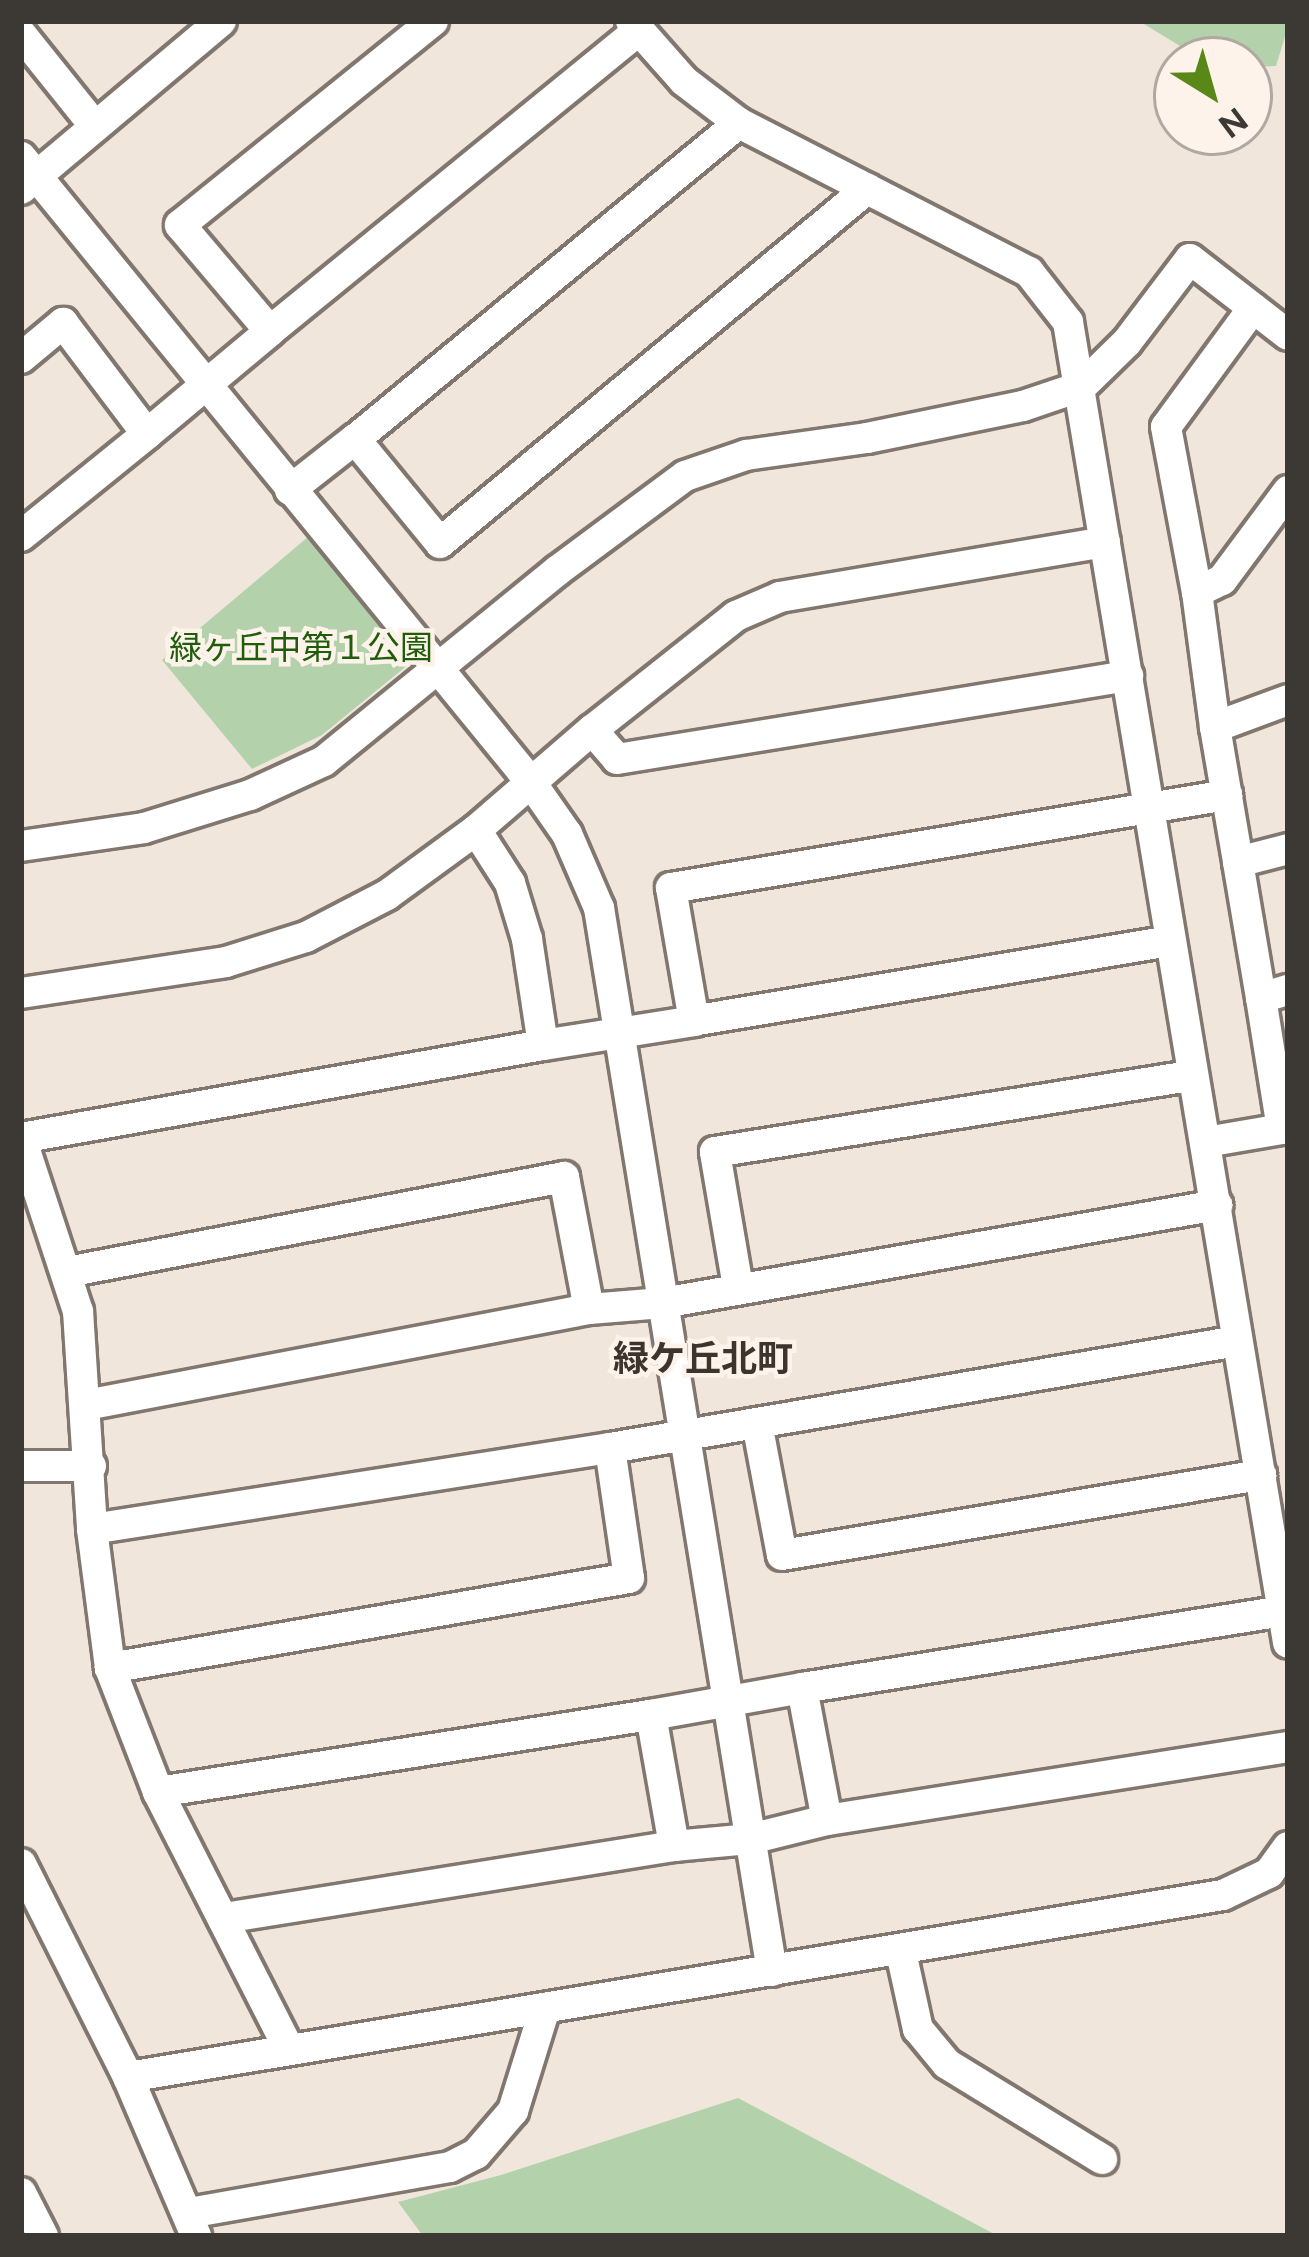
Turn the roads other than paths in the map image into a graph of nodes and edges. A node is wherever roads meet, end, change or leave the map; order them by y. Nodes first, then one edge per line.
1 (220, 21) edge
2 (433, 21) edge
3 (635, 26) edge
4 (21, 34) edge
5 (739, 123) junction
6 (94, 124) junction
7 (26, 174) edge
8 (868, 189) junction
9 (1253, 308) junction
10 (270, 331) junction
11 (1288, 335) edge
12 (21, 358) edge
13 (206, 385) junction
14 (1082, 386) junction
15 (147, 434) junction
16 (355, 439) junction
17 (290, 490) junction
18 (1288, 491) edge
19 (21, 536) edge
20 (1106, 542) junction
21 (1198, 592) junction
22 (440, 669) junction
23 (1128, 676) junction
24 (1288, 700) edge
25 (1215, 728) junction
26 (592, 730) junction
27 (530, 781) junction
28 (1227, 795) junction
29 (1150, 809) junction
30 (476, 830) junction
31 (21, 846) edge
32 (1288, 849) edge
33 (1238, 862) junction
34 (1170, 941) junction
35 (21, 993) edge
36 (1274, 994) edge
37 (694, 1021) junction
38 (620, 1034) junction
39 (543, 1045) junction
40 (1192, 1076) junction
41 (1285, 1128) edge
42 (1206, 1142) junction
43 (1217, 1205) junction
44 (67, 1272) junction
45 (738, 1287) junction
46 (663, 1304) junction
47 (589, 1310) junction
48 (1237, 1341) junction
49 (86, 1405) junction
50 (757, 1423) junction
51 (684, 1433) junction
52 (610, 1448) junction
53 (21, 1466) edge
54 (91, 1466) junction
55 (1261, 1475) junction
56 (92, 1529) junction
57 (1283, 1594) edge
58 (1288, 1643) edge
59 (110, 1668) junction
60 (802, 1688) junction
61 (728, 1697) junction
62 (651, 1715) junction
63 (1288, 1747) edge
64 (158, 1792) junction
65 (827, 1820) junction
66 (750, 1838) junction
67 (674, 1846) junction
68 (21, 1864) edge
69 (1282, 1869) edge
70 (223, 1918) junction
71 (901, 1952) junction
72 (772, 1971) junction
73 (545, 2008) junction
74 (288, 2047) junction
75 (128, 2078) junction
76 (1102, 2159) dead end
77 (21, 2193) edge
78 (193, 2224) edge
79 (43, 2236) edge

1 - 6 street
2 - 10 street
3 - 5 street
3 - 10 street
4 - 6 street
5 - 8 street
5 - 16 street
6 - 7 street
7 - 13 street
8 - 14 street
8 - 16 street
9 - 11 street
9 - 14 street
9 - 21 street
10 - 13 street
12 - 15 street
13 - 15 street
13 - 17 street
14 - 20 street
14 - 22 street
15 - 19 street
16 - 17 street
17 - 22 street
18 - 21 street
20 - 23 street
20 - 26 street
21 - 25 street
22 - 27 street
22 - 31 street
23 - 26 street
23 - 29 street
24 - 25 street
25 - 28 street
26 - 27 street
27 - 30 street
27 - 38 street
28 - 29 street
28 - 33 street
29 - 34 street
29 - 37 street
30 - 35 street
30 - 39 street
32 - 33 street
33 - 36 street
34 - 37 street
34 - 40 street
36 - 41 street
37 - 38 street
38 - 39 street
38 - 46 street
39 - 44 street
40 - 42 street
40 - 45 street
41 - 42 street
42 - 43 street
43 - 45 street
43 - 48 street
44 - 47 street
44 - 49 street
45 - 46 street
46 - 47 street
46 - 51 street
47 - 49 street
48 - 50 street
48 - 55 street
49 - 54 street
50 - 51 street
50 - 55 street
51 - 52 street
51 - 61 street
52 - 56 street
52 - 59 street
53 - 54 street
54 - 56 street
55 - 57 street
56 - 59 street
57 - 58 street
57 - 60 street
59 - 64 street
60 - 61 street
60 - 65 street
61 - 62 street
61 - 66 street
62 - 64 street
62 - 67 street
63 - 65 street
64 - 70 street
65 - 66 street
66 - 67 street
66 - 72 street
67 - 70 street
68 - 75 street
69 - 71 street
70 - 74 street
71 - 72 street
71 - 76 street
72 - 73 street
73 - 74 street
73 - 78 street
74 - 75 street
75 - 78 street
77 - 79 street

